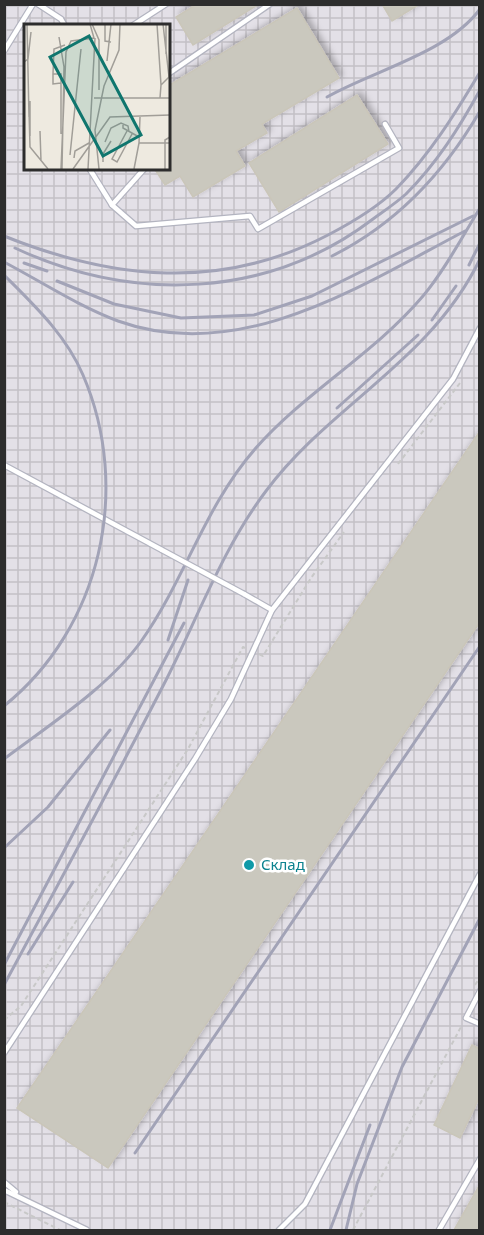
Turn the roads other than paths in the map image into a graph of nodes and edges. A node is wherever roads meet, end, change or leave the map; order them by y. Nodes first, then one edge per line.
1 (33, 4) edge
2 (38, 4) edge
3 (166, 4) edge
4 (270, 4) edge
5 (64, 24) edge
6 (135, 24) edge
7 (4, 51) edge
8 (170, 73) edge
9 (385, 124) dead end
10 (90, 170) edge
11 (143, 170) edge
12 (112, 204) junction
13 (480, 328) edge
14 (4, 465) edge
15 (272, 610) junction
16 (480, 874) edge
17 (480, 991) edge
18 (480, 1024) edge
19 (4, 1053) edge
20 (480, 1159) edge
21 (4, 1182) edge
22 (4, 1190) edge
23 (20, 1196) junction
24 (87, 1230) edge
25 (279, 1230) edge
26 (439, 1230) edge

1 - 7 lane
2 - 5 lane
3 - 6 lane
4 - 8 lane
9 - 12 lane
10 - 12 lane
11 - 12 lane
13 - 15 lane
14 - 15 lane, bridge
15 - 19 lane
16 - 25 lane
17 - 18 lane
20 - 26 lane
21 - 23 lane
22 - 23 lane
23 - 24 lane

